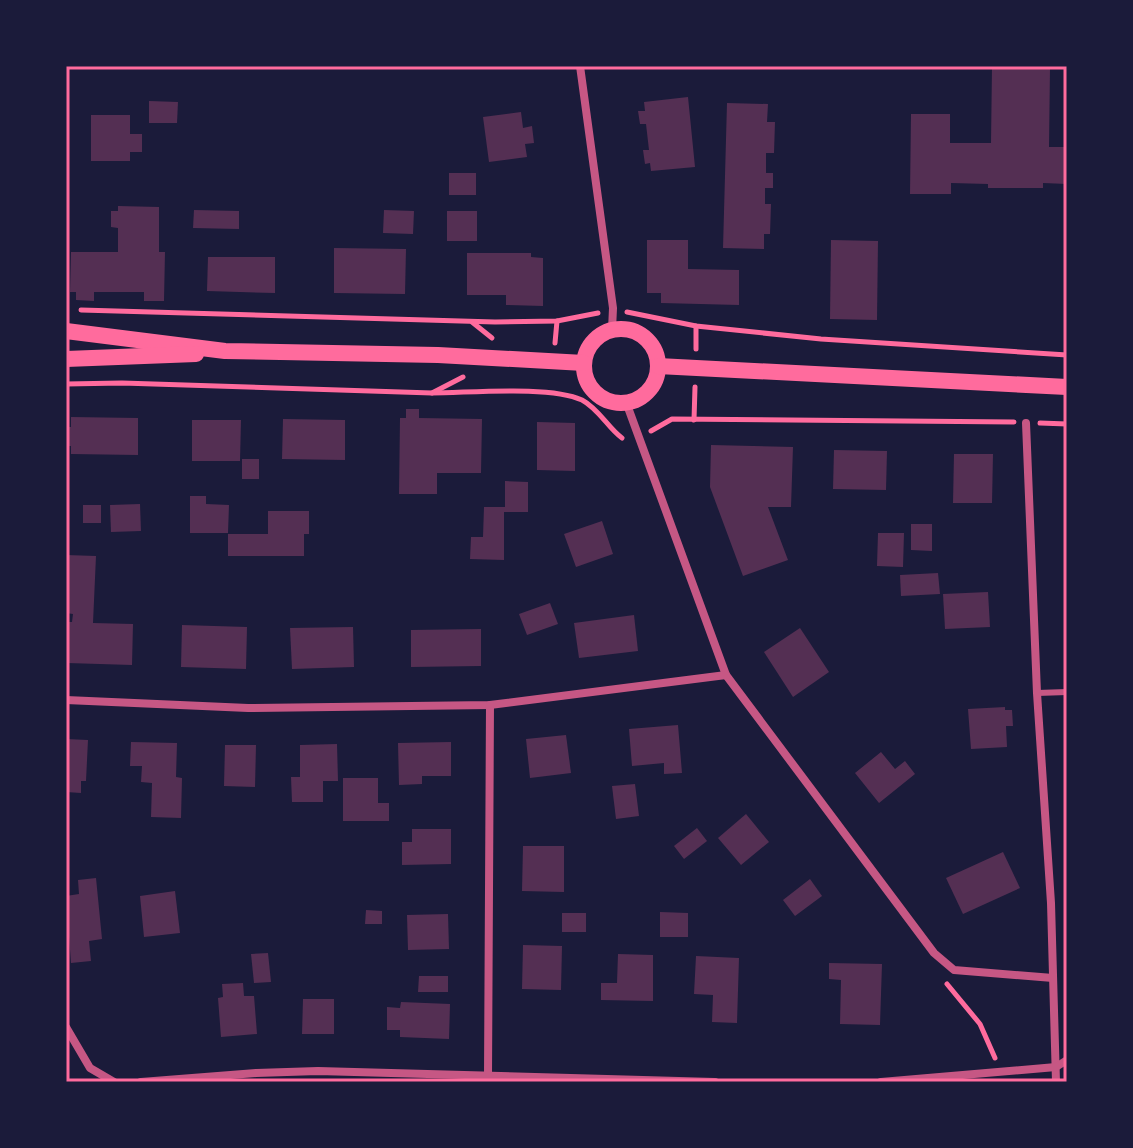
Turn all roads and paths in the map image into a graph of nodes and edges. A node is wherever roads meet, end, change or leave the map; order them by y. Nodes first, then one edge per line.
1 (580, 66) edge
2 (613, 308) junction
3 (66, 309) edge
4 (612, 330) junction
5 (66, 331) edge
6 (225, 351) junction
7 (1067, 355) edge
8 (66, 359) edge
9 (496, 359) junction
10 (584, 363) junction
11 (658, 366) junction
12 (66, 384) edge
13 (1067, 387) edge
14 (432, 393) junction
15 (626, 402) junction
16 (1026, 423) junction
17 (1067, 424) edge
18 (638, 434) junction
19 (726, 675) junction
20 (1067, 692) edge
21 (1037, 693) junction
22 (66, 700) edge
23 (490, 705) junction
24 (934, 953) junction
25 (1053, 978) junction
26 (66, 1027) edge
27 (1067, 1060) edge
28 (1056, 1067) junction
29 (999, 1073) junction
30 (488, 1076) junction
31 (500, 1079) edge
32 (114, 1082) edge
33 (141, 1082) edge
34 (715, 1082) edge
35 (881, 1082) edge
36 (1056, 1082) edge

1 - 2 street
2 - 3 path
2 - 4 street
2 - 7 path
4 - 10 main road
4 - 11 main road
5 - 6 main road
6 - 8 main road
6 - 9 main road
9 - 10 main road
9 - 14 path
10 - 15 main road
11 - 13 main road
11 - 15 main road
12 - 14 path
14 - 18 path
15 - 18 street
16 - 17 path
16 - 18 path
16 - 21 street
18 - 19 street
19 - 23 street
19 - 24 street
20 - 21 lane
21 - 25 street
22 - 23 street
23 - 30 street
24 - 25 street
24 - 29 path
25 - 28 street
26 - 32 street
27 - 28 street
28 - 29 street
28 - 36 street
29 - 35 street
30 - 31 street
30 - 33 street
31 - 34 street

